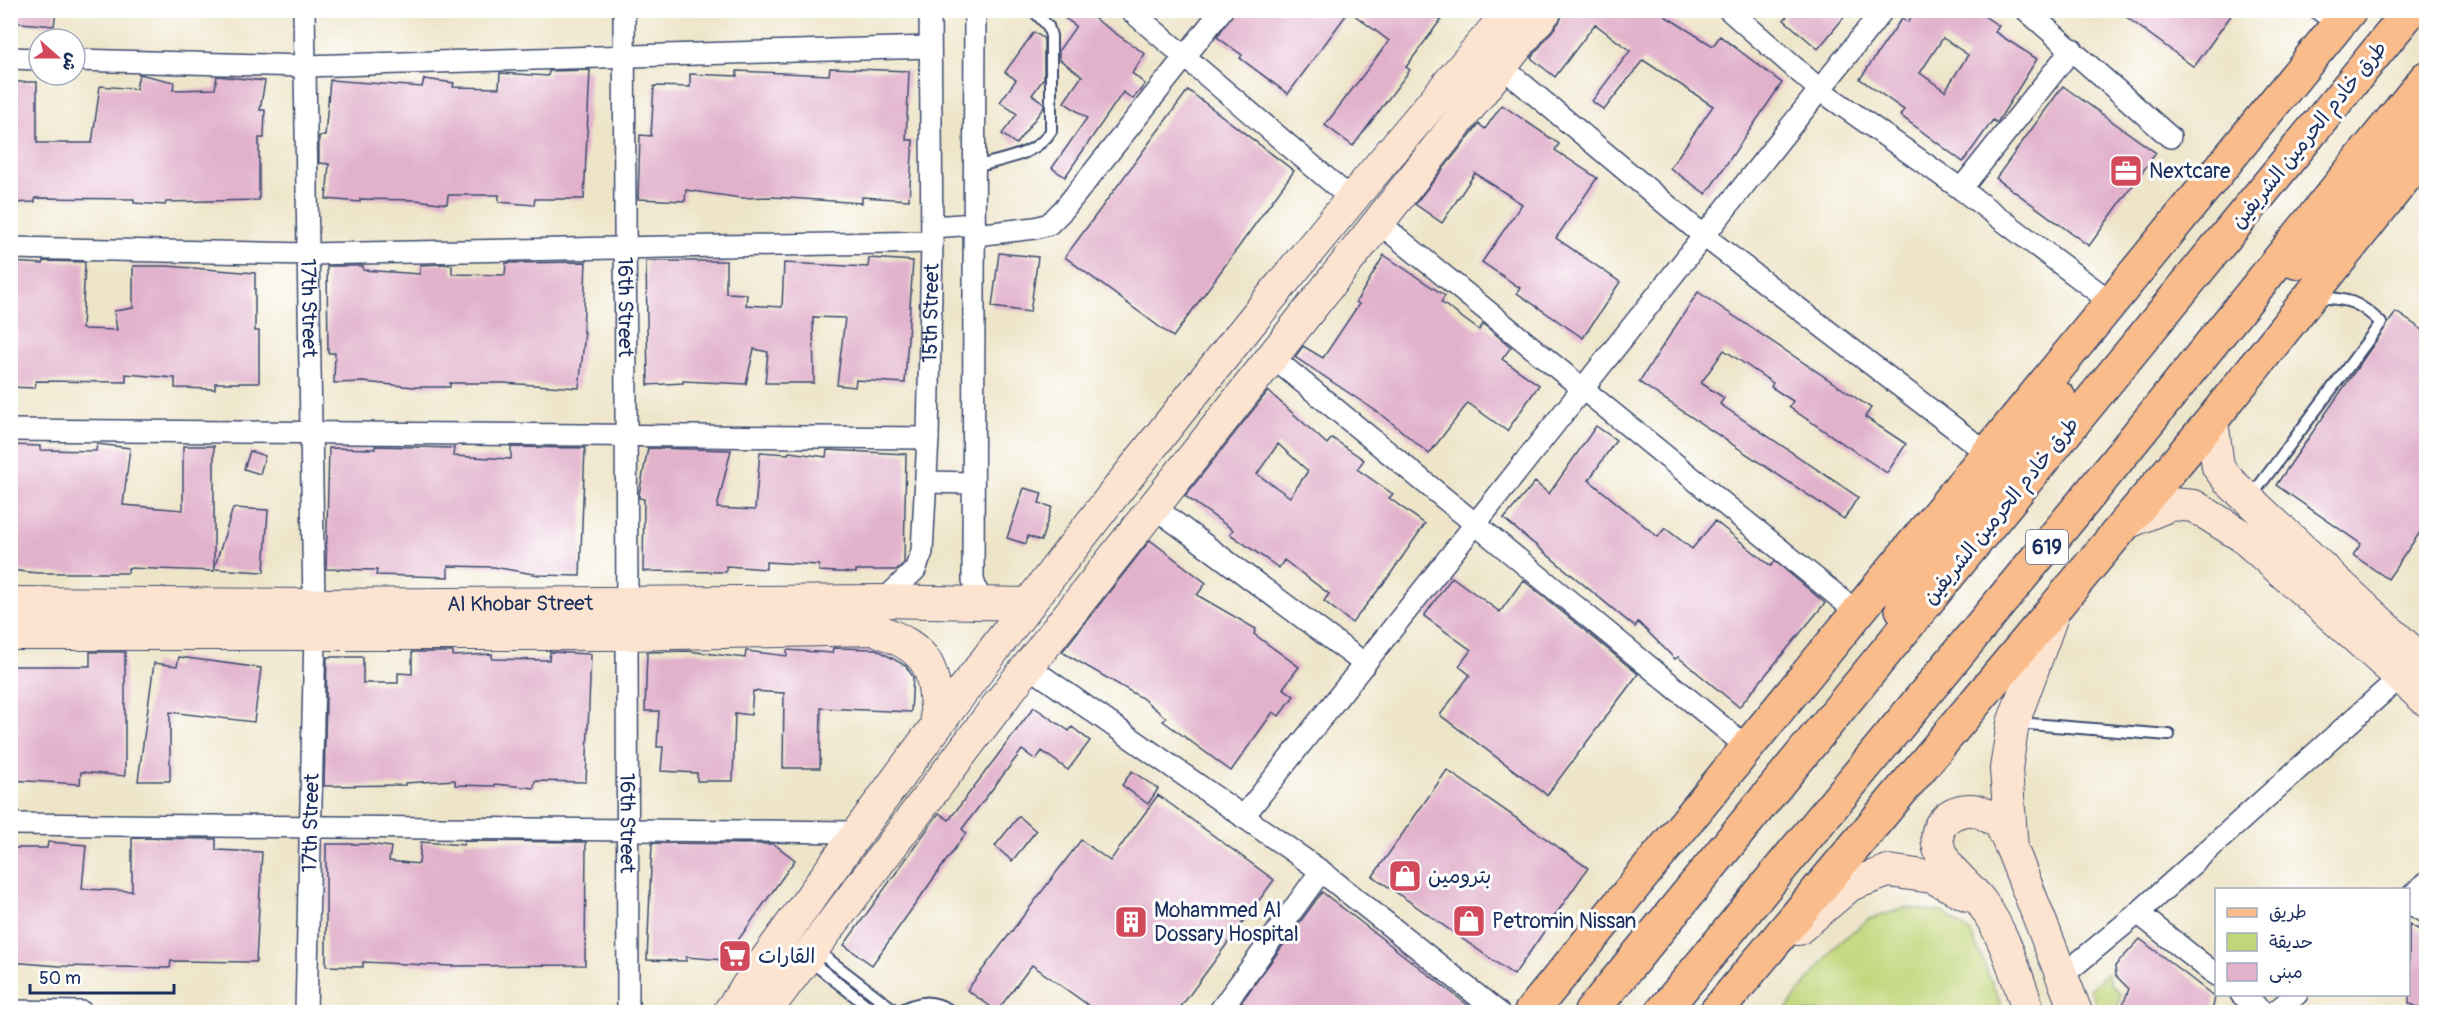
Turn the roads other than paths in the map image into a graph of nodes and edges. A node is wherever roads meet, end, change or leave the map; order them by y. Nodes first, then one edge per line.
1 (304, 10) edge
2 (624, 10) edge
3 (930, 10) edge
4 (975, 10) edge
5 (1033, 10) edge
6 (1130, 10) edge
7 (1222, 10) edge
8 (1511, 10) edge
9 (1545, 10) edge
10 (1729, 10) edge
11 (1883, 10) edge
12 (2026, 10) edge
13 (2411, 10) edge
14 (2336, 15) edge
15 (930, 47) junction
16 (2072, 49) junction
17 (624, 56) junction
18 (1185, 57) junction
19 (10, 58) edge
20 (27, 59) edge
21 (87, 60) edge
22 (305, 66) junction
23 (1501, 66) junction
24 (2427, 78) edge
25 (1820, 90) junction
26 (2427, 114) edge
27 (2170, 137) dead end
28 (2427, 151) edge
29 (975, 167) junction
30 (1961, 189) junction
31 (1350, 198) junction
32 (1378, 222) junction
33 (976, 230) junction
34 (932, 235) junction
35 (1704, 236) junction
36 (10, 248) edge
37 (625, 248) junction
38 (308, 254) junction
39 (2310, 296) junction
40 (2111, 302) junction
41 (1272, 357) junction
42 (1583, 388) junction
43 (2212, 420) junction
44 (10, 430) edge
45 (312, 432) junction
46 (626, 435) junction
47 (928, 438) junction
48 (1987, 453) junction
49 (926, 483) junction
50 (973, 483) junction
51 (2250, 499) junction
52 (2084, 501) junction
53 (1154, 507) junction
54 (1476, 523) junction
55 (2124, 524) junction
56 (883, 601) junction
57 (10, 603) edge
58 (627, 603) junction
59 (981, 603) junction
60 (1029, 604) junction
61 (1857, 612) junction
62 (2053, 612) junction
63 (795, 616) junction
64 (315, 620) junction
65 (10, 634) edge
66 (627, 634) junction
67 (1365, 664) junction
68 (2419, 664) edge
69 (1028, 666) junction
70 (2427, 700) edge
71 (938, 723) junction
72 (2013, 723) junction
73 (2169, 735) dead end
74 (1746, 747) junction
75 (1243, 817) junction
76 (10, 824) edge
77 (310, 827) junction
78 (627, 830) junction
79 (855, 832) junction
80 (2012, 849) junction
81 (1321, 871) junction
82 (1704, 874) junction
83 (2427, 884) edge
84 (2410, 899) edge
85 (2410, 901) edge
86 (1982, 903) junction
87 (2138, 913) junction
88 (2427, 913) edge
89 (810, 953) junction
90 (1750, 971) junction
91 (2215, 973) edge
92 (2062, 976) junction
93 (2244, 996) edge
94 (2294, 996) edge
95 (10, 1011) edge
96 (82, 1012) edge
97 (306, 1012) edge
98 (628, 1012) edge
99 (729, 1012) edge
100 (765, 1012) edge
101 (875, 1012) edge
102 (897, 1012) edge
103 (953, 1012) edge
104 (1219, 1012) edge
105 (1498, 1012) edge
106 (1531, 1012) edge
107 (1591, 1012) edge
108 (1662, 1012) edge
109 (1716, 1012) edge
110 (2029, 1012) edge
111 (2076, 1012) edge
112 (2264, 1012) edge
113 (2275, 1012) edge

1 - 22 street, 17th Street
2 - 17 street, 16th Street
3 - 15 street, 15th Street
4 - 29 street, 15th Street
5 - 29 lane
6 - 18 street
7 - 18 street
8 - 31 street
9 - 23 street
10 - 25 street
11 - 25 street
12 - 16 street
13 - 82 main road, طرق خادم الحرمين الشريفين / 619
14 - 40 main road
14 - 82 main road
15 - 17 street
15 - 34 street, 15th Street
16 - 27 street
16 - 30 street
17 - 22 street
17 - 37 street, 16th Street
18 - 31 street
18 - 33 street
19 - 20 street
21 - 22 street
22 - 38 street, 17th Street
23 - 32 street
23 - 35 street
24 - 52 main road, 619
25 - 30 street
25 - 35 street
26 - 52 main road
28 - 39 main road
29 - 33 street, 15th Street
30 - 40 street
31 - 60 street
32 - 41 street
32 - 42 street
33 - 34 street
33 - 50 street, 15th Street
34 - 37 street
34 - 47 street, 15th Street
35 - 42 street
35 - 48 street
36 - 38 street
37 - 38 street
37 - 46 street, 16th Street
38 - 45 street, 17th Street
39 - 43 main road
39 - 51 lane
40 - 48 main road
41 - 53 street
41 - 54 street
42 - 54 street
42 - 61 street
43 - 51 street
43 - 55 main road
44 - 45 street
45 - 46 street
45 - 64 street, 17th Street
46 - 47 street
46 - 58 street, 16th Street
47 - 49 street, 15th Street
48 - 61 main road
49 - 50 street
49 - 56 street, 15th Street
50 - 59 street, 15th Street
51 - 68 street
52 - 108 main road, 619
53 - 67 street
53 - 69 street
54 - 67 street
54 - 74 street
55 - 62 main road
55 - 68 street
56 - 59 street, Al Khobar Street
56 - 63 street, Al Khobar Street
57 - 64 street, Al Khobar Street
58 - 63 street, Al Khobar Street
58 - 64 street, Al Khobar Street
59 - 60 street, Al Khobar Street
60 - 71 street
61 - 74 main road
62 - 72 street
62 - 90 main road
63 - 66 street, Al Khobar Street
63 - 71 street, Al Khobar Street
64 - 65 street, Al Khobar Street
64 - 66 street, Al Khobar Street
64 - 77 street, 17th Street
66 - 78 street, 16th Street
67 - 75 street
68 - 70 street
68 - 87 street
69 - 75 street
69 - 89 street
71 - 79 street
72 - 73 lane
72 - 80 street
74 - 106 main road
75 - 81 street
76 - 77 street
77 - 78 street
77 - 97 street, 17th Street
78 - 79 street
78 - 98 street, 16th Street
79 - 99 street
80 - 86 street
80 - 92 street
81 - 104 street
81 - 105 street
82 - 107 main road, طرق خادم الحرمين الشريفين / 619
83 - 84 street
85 - 88 street
86 - 90 street
86 - 110 street
87 - 91 street
87 - 92 street
89 - 100 street
89 - 101 lane
89 - 102 lane
90 - 109 main road
92 - 111 street
93 - 112 street
94 - 113 street
95 - 96 street
102 - 103 lane

